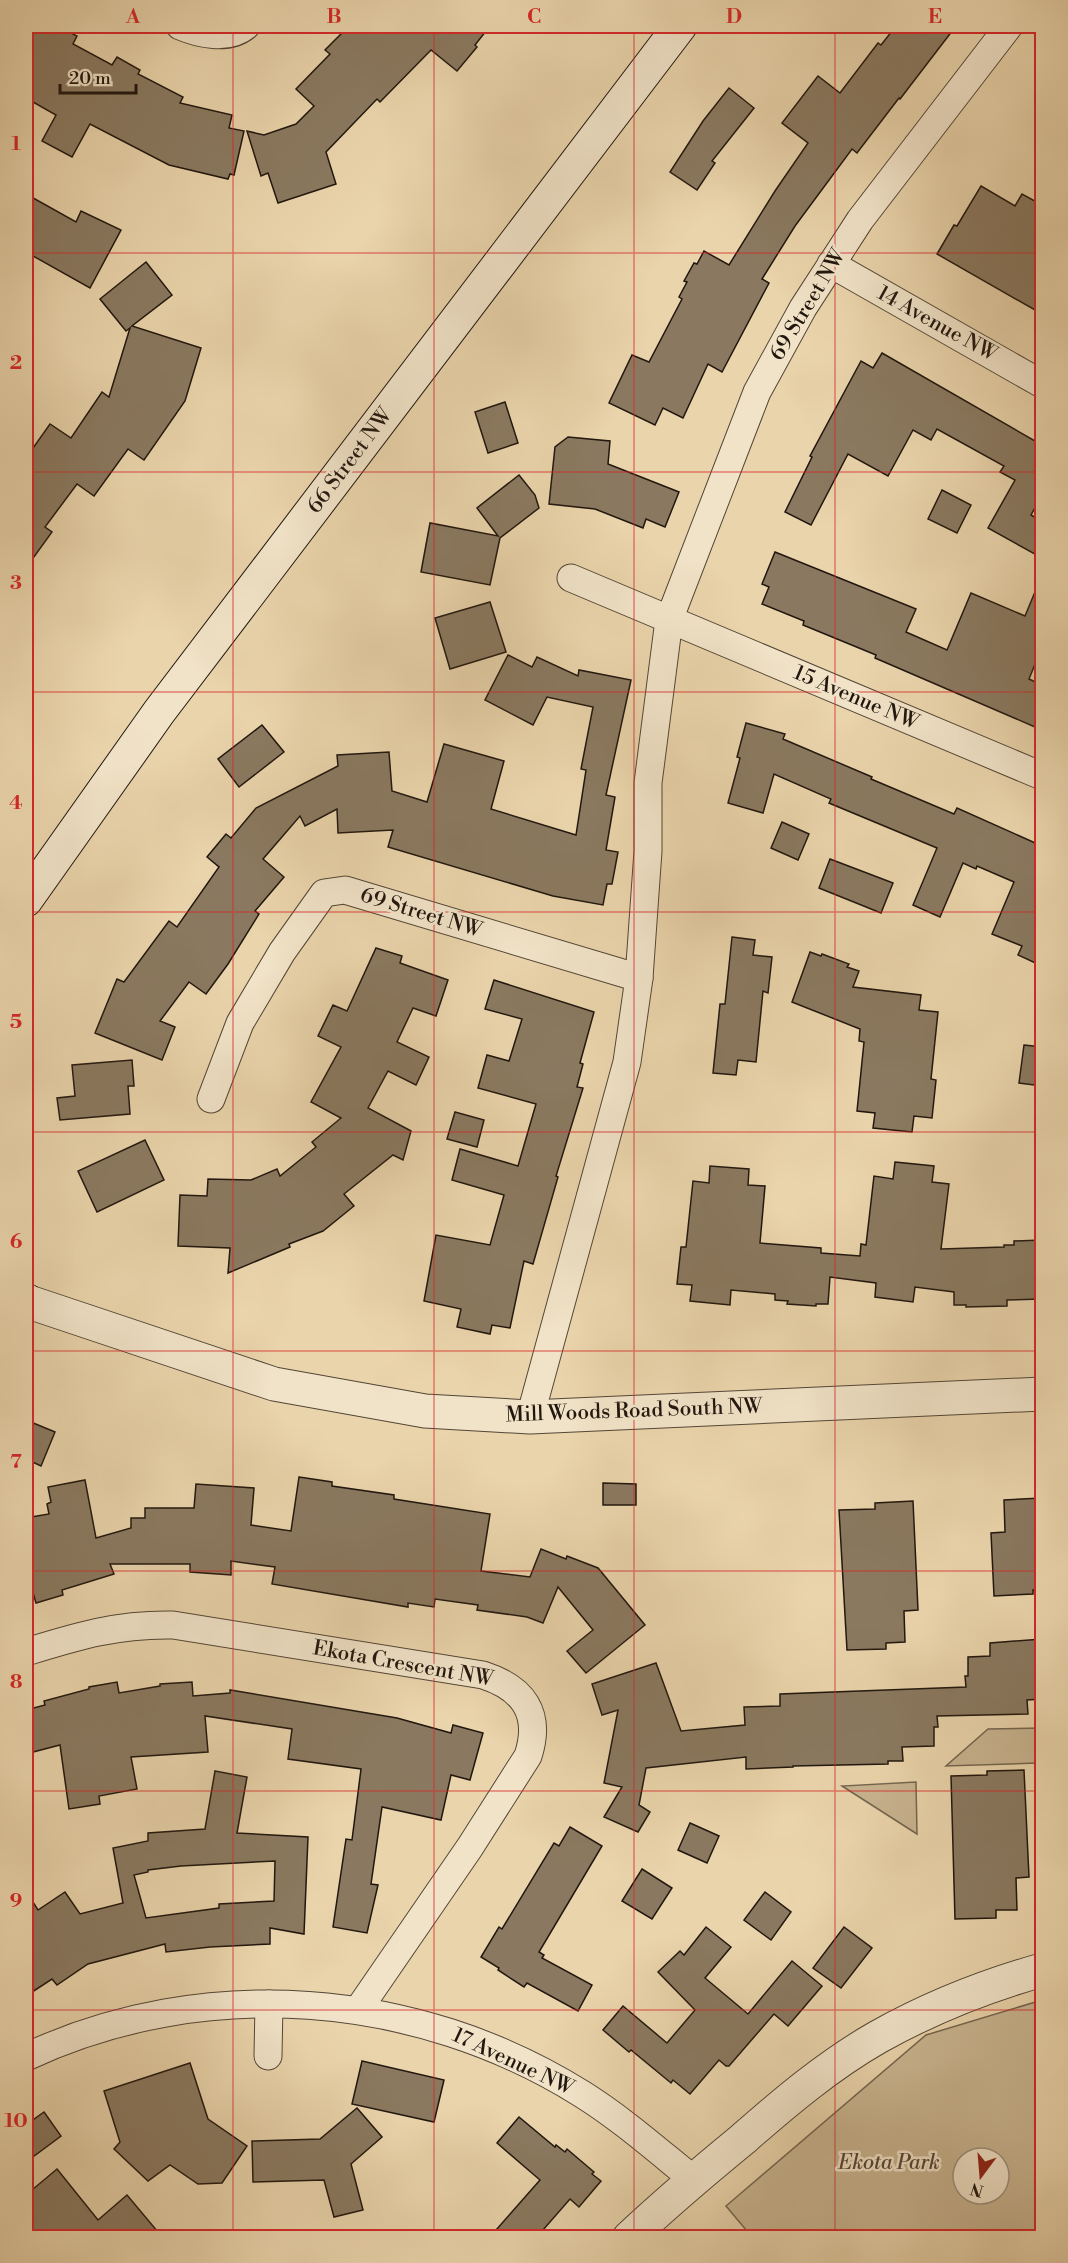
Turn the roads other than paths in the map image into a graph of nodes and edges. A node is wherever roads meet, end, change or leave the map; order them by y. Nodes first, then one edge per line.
1 (180, 26) edge
2 (680, 26) edge
3 (1010, 26) edge
4 (233, 30) edge
5 (831, 264) junction
6 (1042, 384) edge
7 (571, 578) dead end
8 (669, 620) junction
9 (1042, 776) edge
10 (26, 900) edge
11 (639, 978) junction
12 (212, 1099) dead end
13 (26, 1301) edge
14 (1042, 1394) edge
15 (530, 1417) junction
16 (26, 1652) edge
17 (1042, 1970) edge
18 (269, 2004) junction
19 (358, 2010) junction
20 (268, 2056) dead end
21 (26, 2057) edge
22 (694, 2180) junction
23 (629, 2238) edge

1 - 4 street
2 - 10 street, 66 Street NW
3 - 5 street, 69 Street NW
5 - 6 street, 14 Avenue NW
5 - 8 street, 69 Street NW
7 - 8 street
8 - 9 street, 15 Avenue NW
8 - 11 street, 69 Street NW
11 - 12 street, 69 Street NW
11 - 15 street, 69 Street NW
13 - 15 street, Mill Woods Road South NW
14 - 15 street, Mill Woods Road South NW
16 - 19 street, Ekota Crescent NW
17 - 22 street
18 - 19 street, 17 Avenue NW
18 - 20 street
18 - 21 street, 17 Avenue NW
19 - 22 street, 17 Avenue NW
22 - 23 street

